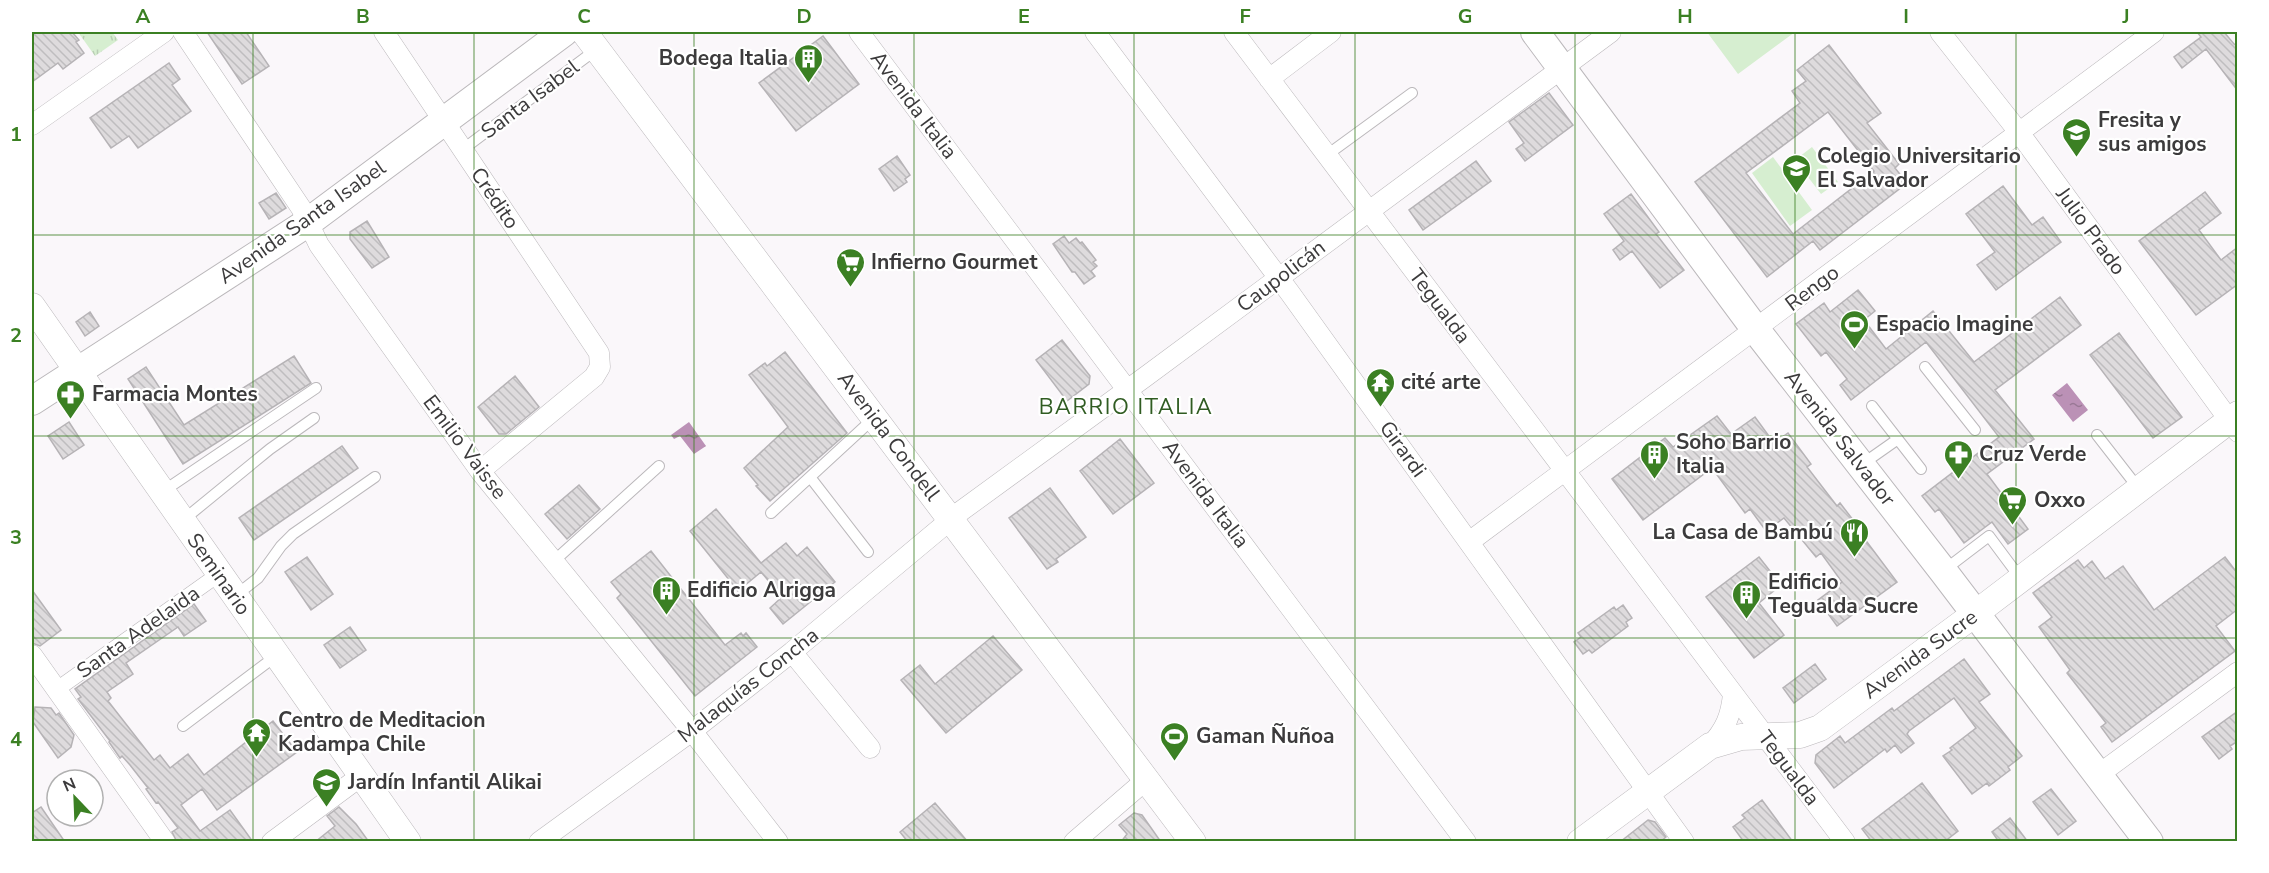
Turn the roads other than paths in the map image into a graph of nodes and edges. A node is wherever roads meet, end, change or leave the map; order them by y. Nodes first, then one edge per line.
1 (164, 32) edge
2 (183, 32) edge
3 (384, 32) edge
4 (564, 32) edge
5 (860, 32) edge
6 (1095, 32) edge
7 (1234, 32) edge
8 (1331, 32) edge
9 (1534, 32) edge
10 (1611, 32) edge
11 (1940, 32) edge
12 (2154, 32) edge
13 (591, 40) edge
14 (1562, 67) junction
15 (1269, 79) junction
16 (1412, 93) dead end
17 (443, 121) junction
18 (32, 125) edge
19 (2018, 131) junction
20 (462, 150) junction
21 (1327, 155) junction
22 (1368, 211) junction
23 (307, 223) junction
24 (1279, 278) junction
25 (32, 306) edge
26 (1756, 330) junction
27 (1925, 367) dead end
28 (77, 372) junction
29 (316, 388) dead end
30 (1127, 390) junction
31 (32, 400) edge
32 (1872, 406) dead end
33 (874, 417) junction
34 (314, 418) dead end
35 (2235, 423) edge
36 (1974, 430) dead end
37 (2097, 435) dead end
38 (1898, 439) junction
39 (1861, 465) junction
40 (659, 466) dead end
41 (1921, 469) dead end
42 (1564, 470) junction
43 (480, 471) junction
44 (375, 477) dead end
45 (810, 477) junction
46 (2139, 489) junction
47 (161, 492) junction
48 (771, 513) dead end
49 (951, 519) junction
50 (182, 521) junction
51 (1469, 542) junction
52 (868, 552) dead end
53 (554, 561) junction
54 (1943, 571) junction
55 (219, 574) junction
56 (2021, 579) junction
57 (235, 596) junction
58 (1976, 613) junction
59 (792, 652) junction
60 (32, 655) edge
61 (276, 656) junction
62 (2238, 672) edge
63 (56, 690) junction
64 (1733, 694) junction
65 (183, 726) dead end
66 (692, 731) junction
67 (1765, 737) junction
68 (1710, 746) junction
69 (870, 748) dead end
70 (2098, 775) junction
71 (362, 776) junction
72 (1147, 779) junction
73 (1648, 790) junction
74 (165, 842) edge
75 (272, 842) edge
76 (408, 842) edge
77 (539, 842) edge
78 (778, 842) edge
79 (1074, 842) edge
80 (1193, 842) edge
81 (1466, 842) edge
82 (1580, 842) edge
83 (1684, 842) edge
84 (1845, 842) edge
85 (2149, 842) edge

1 - 18 street
2 - 23 street, Emilio Vaisse
3 - 17 street, Crédito
4 - 17 main road, Avenida Santa Isabel
5 - 30 street, Avenida Italia
6 - 24 street, Girardi
7 - 15 street, Tegualda
8 - 15 street
9 - 14 main road, Avenida Salvador
10 - 14 street, Caupolicán
11 - 19 street, Julio Prado
12 - 19 street, Rengo
13 - 20 lane, Santa Isabel
13 - 33 street, Avenida Condell
14 - 22 street, Caupolicán
14 - 26 main road, Avenida Salvador
15 - 21 street, Tegualda
16 - 21 lane
17 - 20 street, Crédito
17 - 23 main road, Avenida Santa Isabel
19 - 26 street, Rengo
19 - 35 street, Julio Prado
20 - 43 street, Crédito
21 - 22 street, Tegualda
22 - 24 street, Caupolicán
22 - 42 street, Tegualda
23 - 28 main road, Avenida Santa Isabel
23 - 43 street, Emilio Vaisse
24 - 30 street, Caupolicán
24 - 51 street, Girardi
25 - 28 street, Seminario
26 - 39 main road, Avenida Salvador
26 - 42 street, Rengo
27 - 36 lane
28 - 31 main road, Avenida Santa Isabel
28 - 47 street, Seminario
29 - 47 lane
30 - 49 street, Caupolicán
30 - 81 street, Avenida Italia
32 - 38 lane
33 - 45 lane
33 - 49 street, Avenida Condell
34 - 50 lane
35 - 46 street, Avenida Sucre
37 - 46 lane
38 - 39 lane
38 - 41 lane
39 - 54 main road, Avenida Salvador
40 - 53 lane
42 - 51 street, Rengo
42 - 64 street, Tegualda
43 - 53 street, Emilio Vaisse
44 - 57 lane
45 - 48 lane
45 - 52 lane
46 - 56 street, Avenida Sucre
47 - 50 street, Seminario
49 - 59 street, Malaquías Concha
49 - 72 street, Avenida Condell
50 - 55 street, Seminario
51 - 73 street, Girardi
53 - 66 street, Emilio Vaisse
54 - 56 lane
54 - 58 main road, Avenida Salvador
55 - 57 street, Seminario
55 - 63 street, Santa Adelaida
56 - 58 street, Avenida Sucre
57 - 61 street, Seminario
58 - 67 street, Avenida Sucre
58 - 70 main road, Avenida Salvador
59 - 66 street, Malaquías Concha
59 - 69 street
60 - 63 street
61 - 65 lane
61 - 71 street, Seminario
62 - 70 street
63 - 74 street
64 - 67 street, Tegualda
64 - 68 street, Tegualda
66 - 77 street, Malaquías Concha
66 - 78 street, Emilio Vaisse
67 - 68 street, Avenida Sucre
67 - 84 street, Tegualda
68 - 73 street, Avenida Sucre
70 - 85 main road, Avenida Salvador
71 - 75 street
71 - 76 street, Seminario
72 - 79 street
72 - 80 street, Avenida Condell
73 - 82 street, Avenida Sucre
73 - 83 street, Girardi

